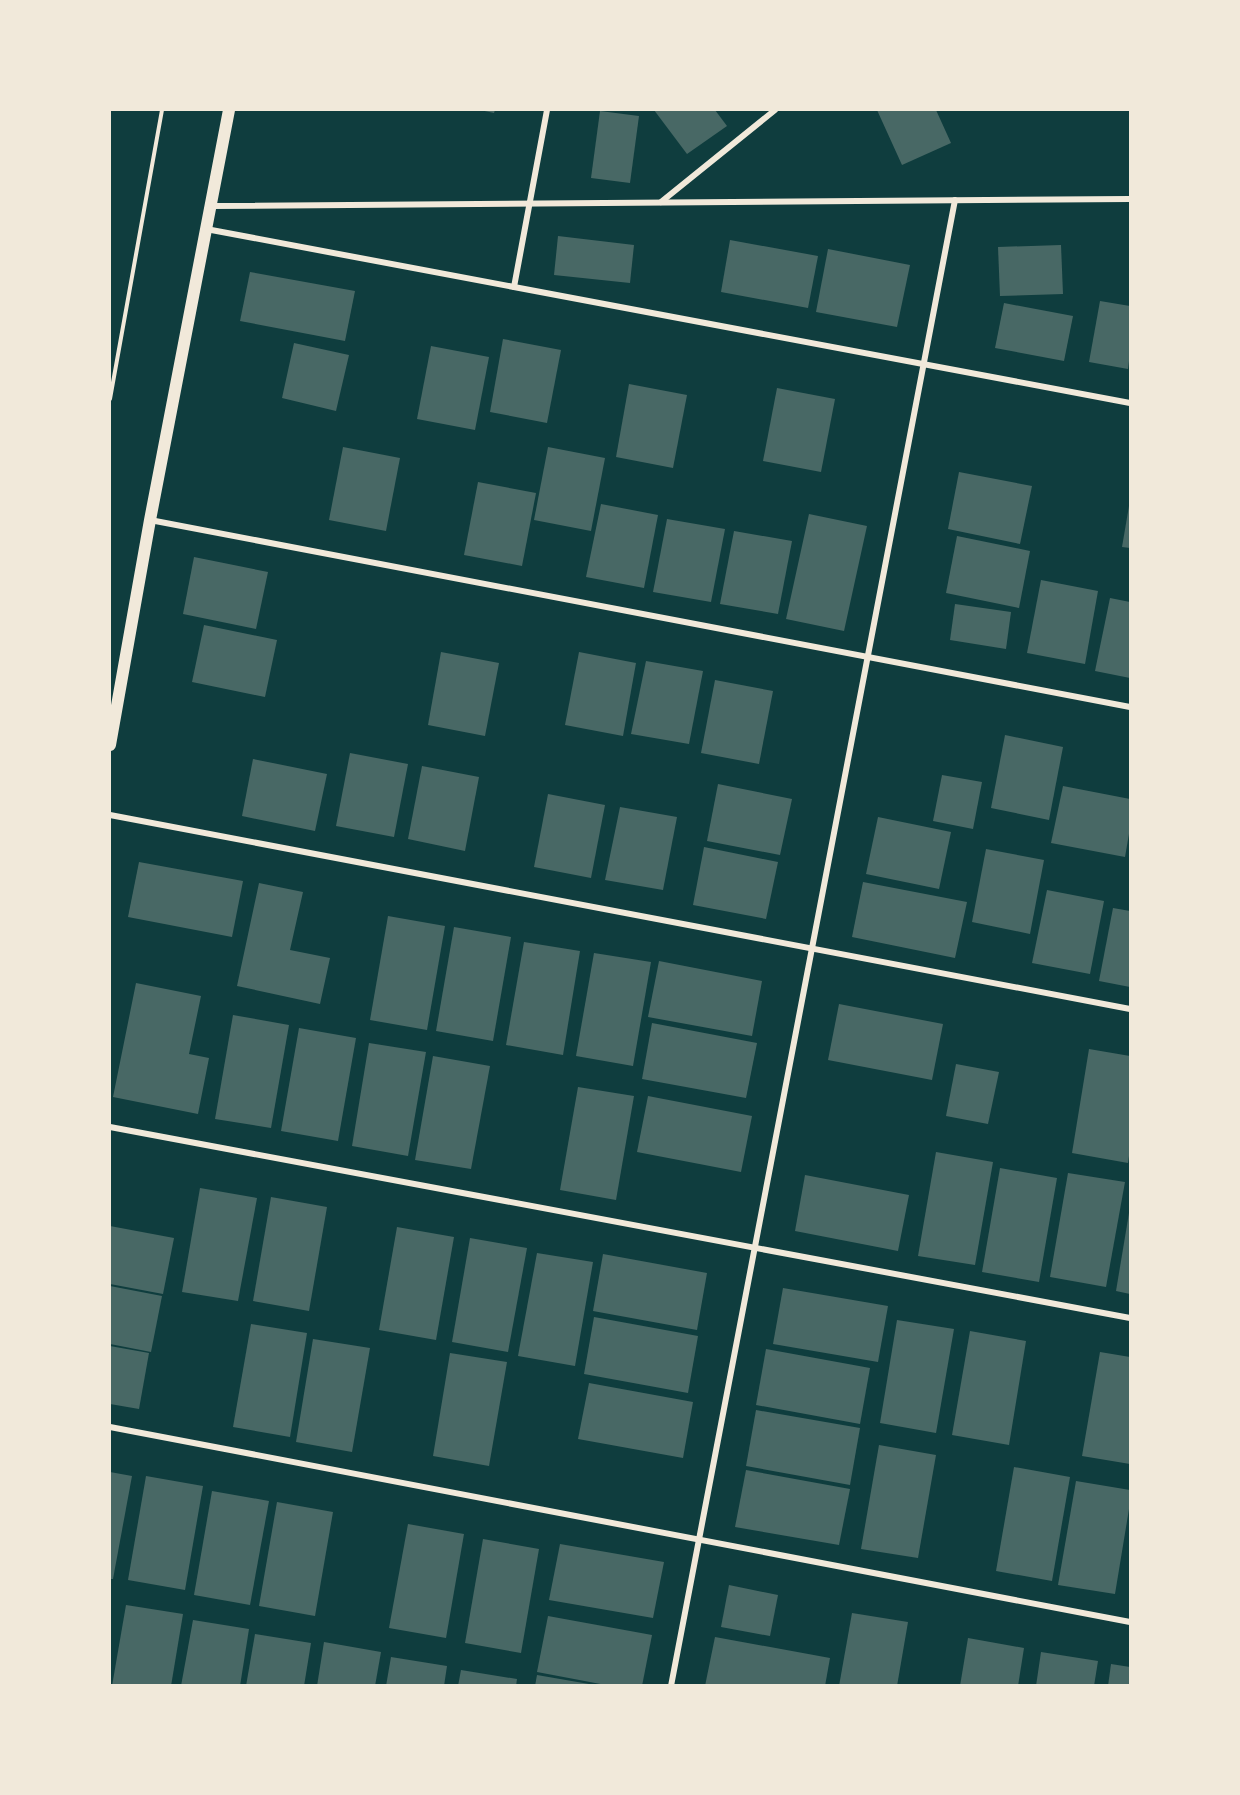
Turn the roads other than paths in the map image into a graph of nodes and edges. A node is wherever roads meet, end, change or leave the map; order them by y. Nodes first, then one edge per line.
1 (229, 110) edge
2 (547, 110) edge
3 (775, 110) edge
4 (1131, 199) edge
5 (955, 200) junction
6 (661, 202) junction
7 (530, 203) junction
8 (211, 207) junction
9 (206, 229) junction
10 (514, 287) junction
11 (923, 364) junction
12 (1131, 403) edge
13 (150, 520) junction
14 (868, 657) junction
15 (1131, 707) edge
16 (110, 745) edge
17 (110, 815) edge
18 (812, 948) junction
19 (1131, 1009) edge
20 (110, 1127) edge
21 (754, 1248) junction
22 (1131, 1318) edge
23 (110, 1427) edge
24 (698, 1539) junction
25 (1131, 1622) edge
26 (670, 1686) edge

1 - 8 main road
2 - 7 street
3 - 6 street
4 - 5 street
5 - 6 street
5 - 11 street
6 - 7 street
7 - 8 street
7 - 10 street
8 - 9 main road
9 - 10 street
9 - 13 main road
10 - 11 street
11 - 12 street
11 - 14 street
13 - 14 street
13 - 16 main road
14 - 15 street
14 - 18 street
17 - 18 street
18 - 19 street
18 - 21 street
20 - 21 street
21 - 22 street
21 - 24 street
23 - 24 street
24 - 25 street
24 - 26 street

